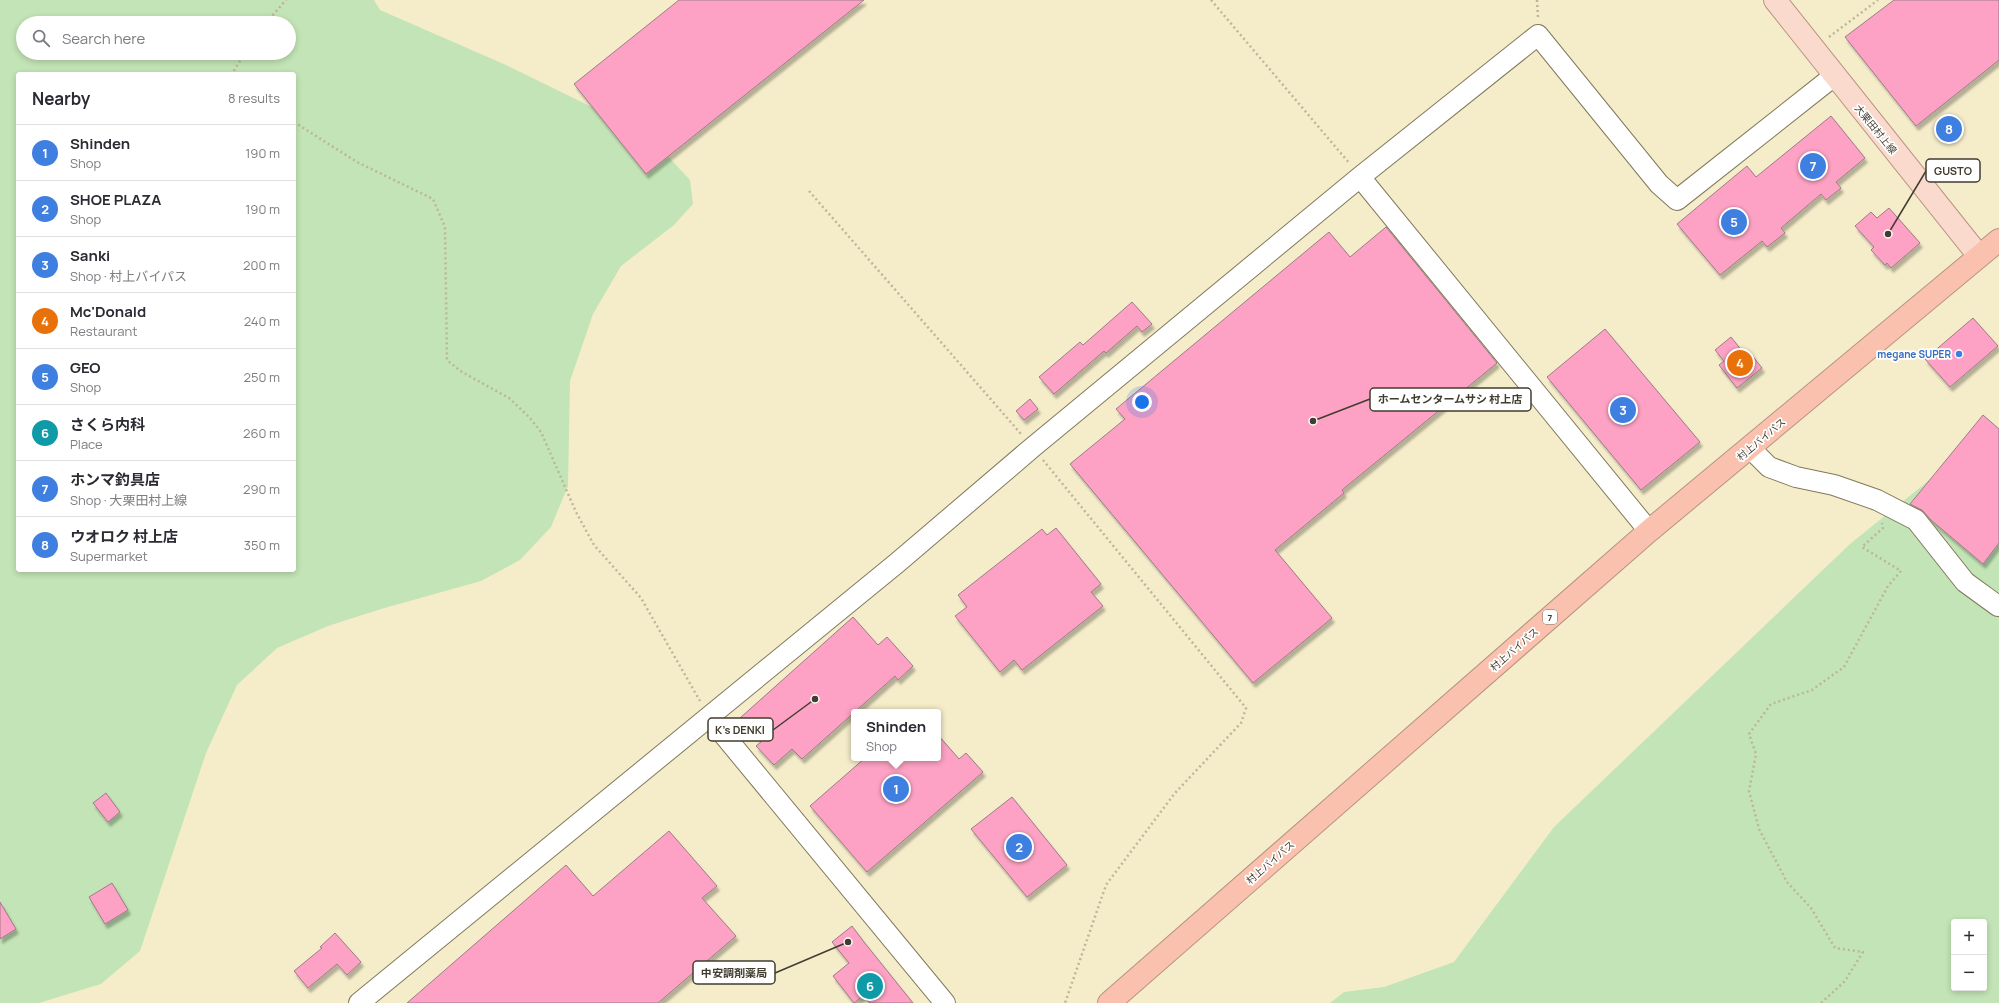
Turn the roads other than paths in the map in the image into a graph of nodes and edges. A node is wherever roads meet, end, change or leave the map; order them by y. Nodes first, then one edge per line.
1 (1775, 0) edge
2 (1834, 76) junction
3 (1360, 176) junction
4 (1999, 240) edge
5 (1979, 256) junction
6 (1750, 448) junction
7 (1649, 531) junction
8 (1998, 606) dead end
9 (709, 717) junction
10 (359, 1003) edge
11 (945, 1003) edge
12 (1109, 1003) edge

1 - 2 main road, 大栗田村上線
2 - 3 street
2 - 5 main road, 大栗田村上線
3 - 7 street
3 - 9 street
4 - 5 highway, 村上バイパス / 7
5 - 6 highway, 村上バイパス / 7
6 - 7 highway, 村上バイパス / 7
6 - 8 street
7 - 12 highway, 村上バイパス / 7
9 - 10 street
9 - 11 street

